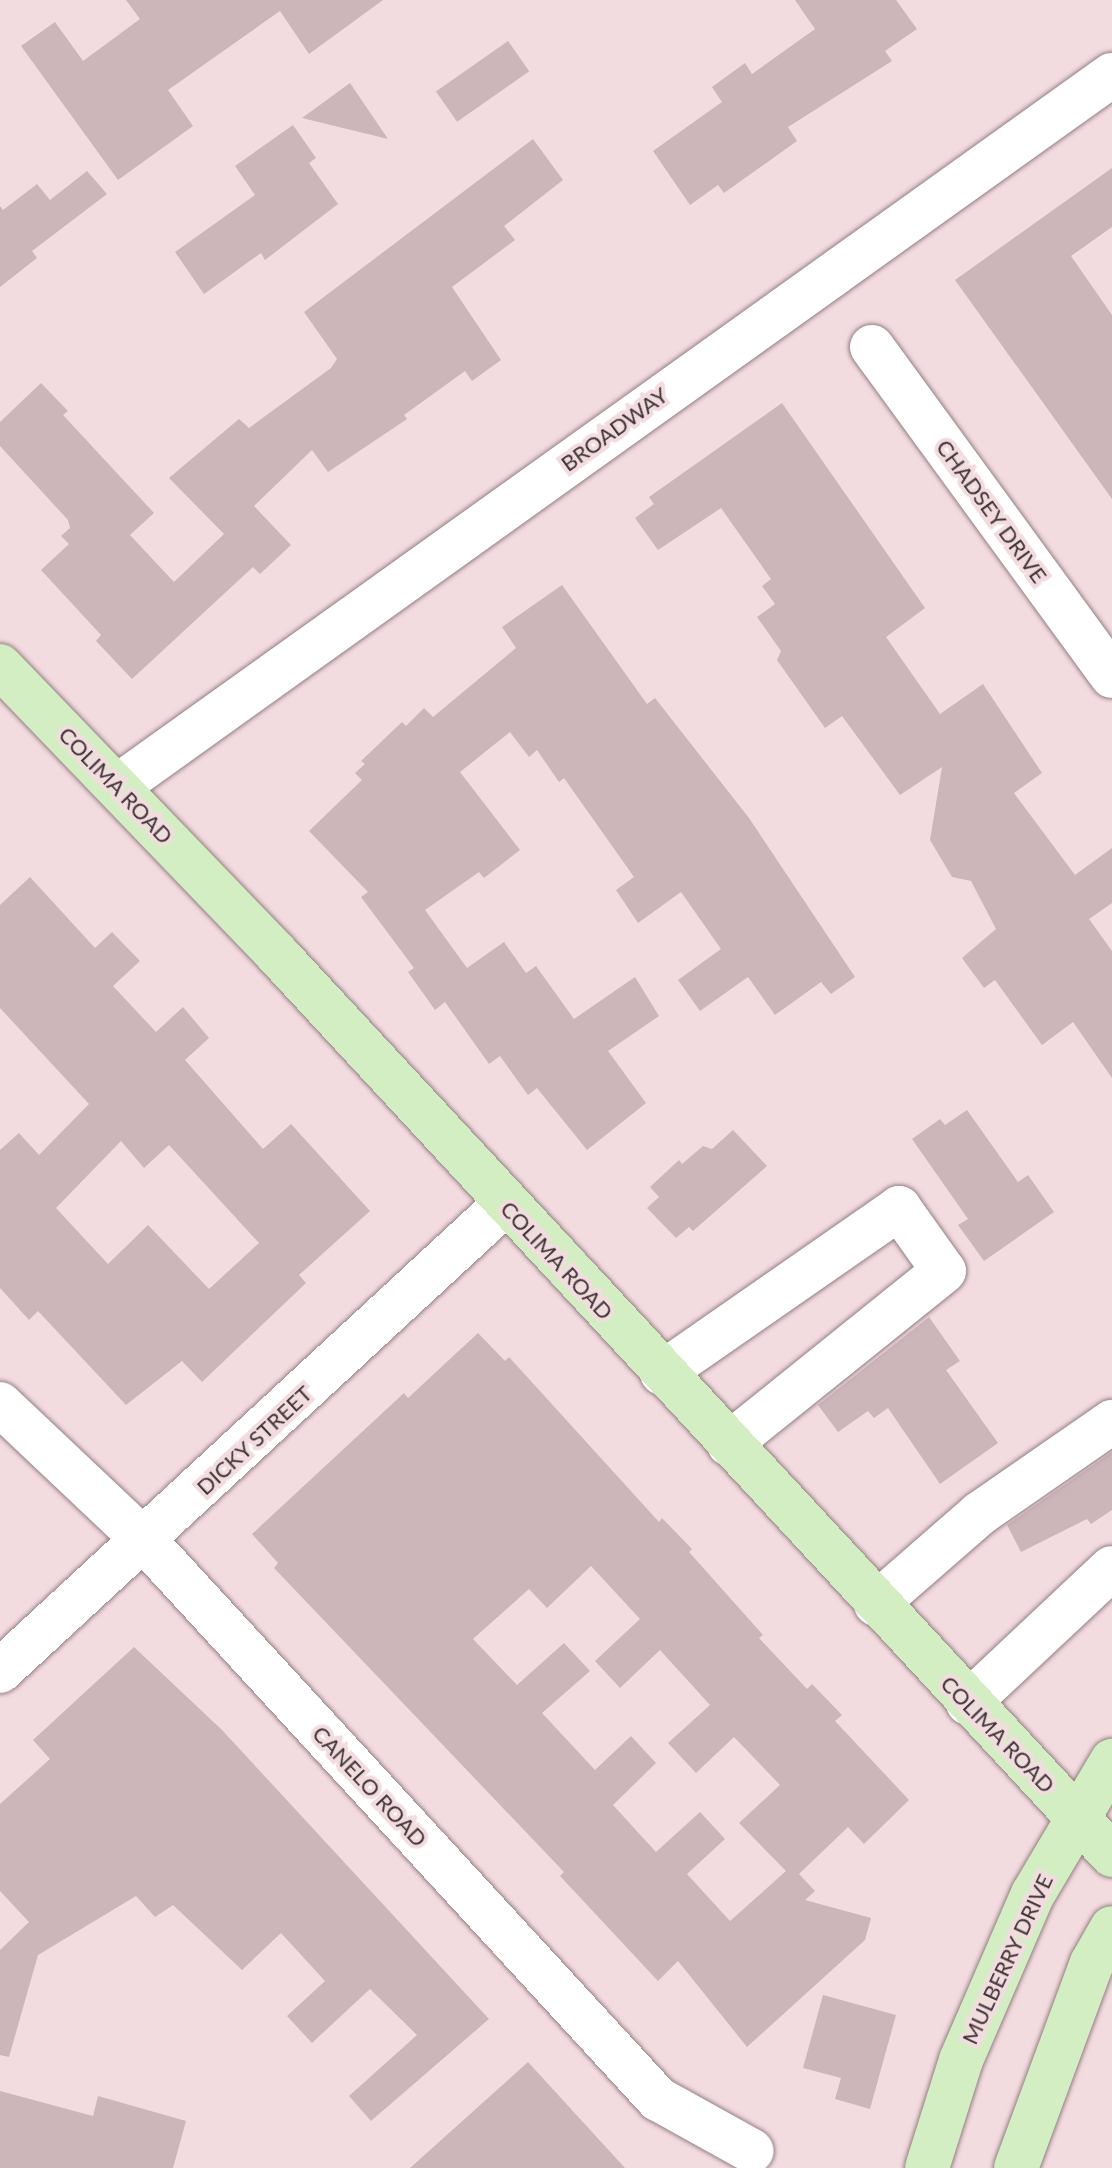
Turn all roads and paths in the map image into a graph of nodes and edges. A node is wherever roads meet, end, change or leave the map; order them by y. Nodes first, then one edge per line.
1 (1112, 75) edge
2 (872, 347) dead end
3 (0, 666) edge
4 (1112, 676) edge
5 (118, 786) junction
6 (505, 1204) junction
7 (662, 1373) junction
8 (0, 1404) edge
9 (1112, 1422) edge
10 (729, 1444) junction
11 (146, 1542) junction
12 (1112, 1568) edge
13 (876, 1604) junction
14 (0, 1671) edge
15 (968, 1703) junction
16 (1112, 1761) edge
17 (1079, 1818) junction
18 (1112, 1855) edge
19 (1112, 1928) edge
20 (752, 2151) dead end
21 (927, 2168) edge
22 (1016, 2168) edge

1 - 5 street, BROADWAY
2 - 4 street, CHADSEY DRIVE
3 - 5 main road, COLIMA ROAD
5 - 6 main road, COLIMA ROAD
6 - 7 main road, COLIMA ROAD
6 - 11 street, DICKY STREET
7 - 10 main road, COLIMA ROAD
7 - 10 street
8 - 11 street, CANELO ROAD
9 - 13 street
10 - 13 main road, COLIMA ROAD
11 - 14 street, DICKY STREET
11 - 20 street, CANELO ROAD
12 - 15 street
13 - 15 main road, COLIMA ROAD
15 - 17 main road, COLIMA ROAD
16 - 17 main road, MULBERRY DRIVE
17 - 18 main road, COLIMA ROAD
17 - 21 main road, MULBERRY DRIVE
19 - 22 main road

